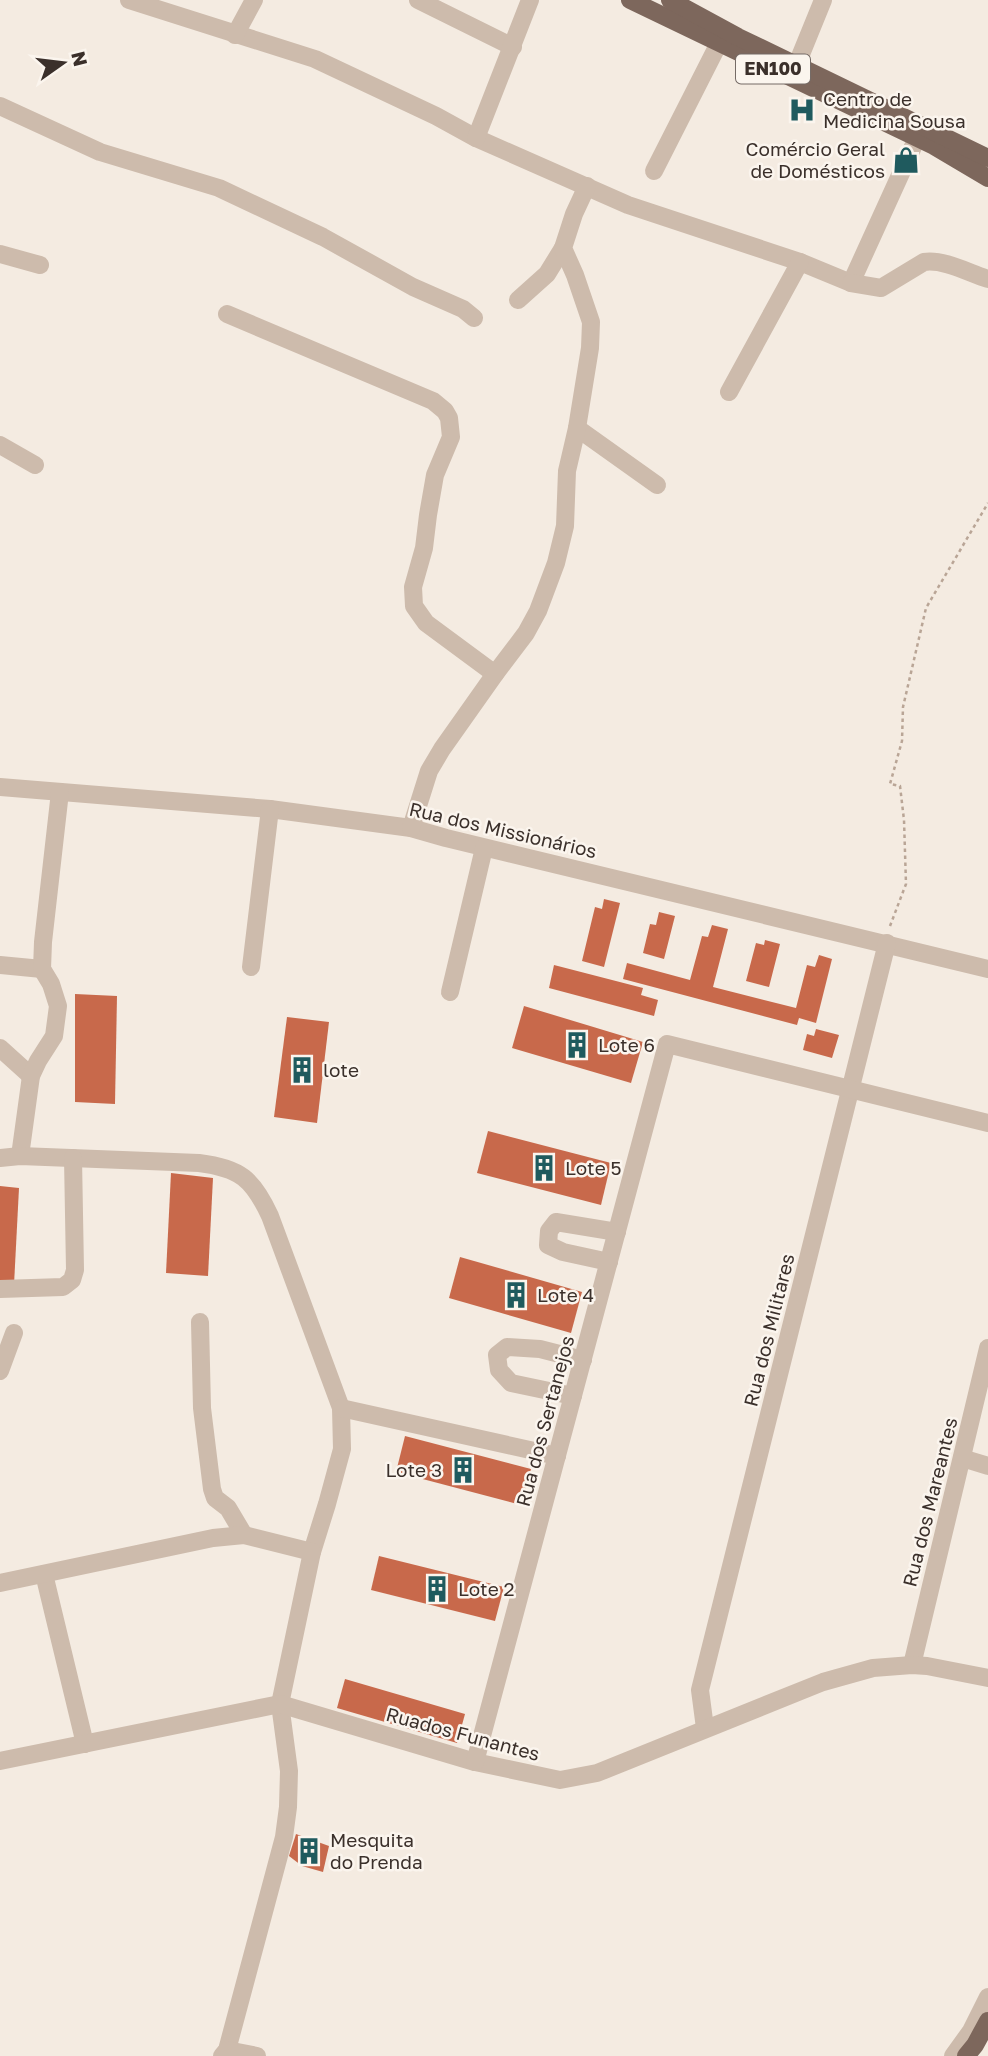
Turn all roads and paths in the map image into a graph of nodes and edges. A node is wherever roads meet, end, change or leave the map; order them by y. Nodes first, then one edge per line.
1 (129, 0) edge
2 (254, 0) edge
3 (418, 0) edge
4 (530, 0) edge
5 (630, 0) edge
6 (670, 0) edge
7 (823, 0) edge
8 (235, 35) junction
9 (719, 43) junction
10 (513, 47) junction
11 (797, 64) junction
12 (0, 106) edge
13 (927, 137) junction
14 (476, 138) junction
15 (988, 152) edge
16 (988, 158) edge
17 (654, 171) dead end
18 (988, 171) edge
19 (988, 178) edge
20 (587, 186) junction
21 (563, 248) junction
22 (0, 254) edge
23 (800, 262) junction
24 (40, 265) dead end
25 (988, 279) edge
26 (850, 283) junction
27 (518, 300) dead end
28 (227, 314) dead end
29 (474, 318) dead end
30 (729, 392) dead end
31 (577, 429) junction
32 (0, 445) edge
33 (35, 466) dead end
34 (657, 485) dead end
35 (988, 503) edge
36 (495, 674) junction
37 (0, 787) edge
38 (60, 792) junction
39 (270, 809) junction
40 (411, 828) junction
41 (484, 848) junction
42 (886, 943) junction
43 (0, 965) edge
44 (251, 967) dead end
45 (42, 969) junction
46 (988, 969) edge
47 (450, 992) dead end
48 (0, 1048) edge
49 (31, 1076) junction
50 (852, 1089) junction
51 (988, 1123) edge
52 (20, 1156) junction
53 (0, 1158) edge
54 (73, 1158) junction
55 (617, 1232) junction
56 (609, 1262) junction
57 (0, 1289) edge
58 (200, 1322) dead end
59 (13, 1333) dead end
60 (988, 1348) edge
61 (583, 1360) junction
62 (0, 1371) edge
63 (573, 1396) junction
64 (341, 1408) junction
65 (557, 1456) junction
66 (962, 1458) junction
67 (988, 1466) edge
68 (244, 1535) junction
69 (312, 1552) junction
70 (44, 1574) junction
71 (4, 1577) edge
72 (912, 1665) junction
73 (988, 1678) edge
74 (280, 1704) junction
75 (705, 1728) junction
76 (85, 1744) junction
77 (0, 1760) edge
78 (475, 1762) junction
79 (988, 1997) edge
80 (988, 2021) edge
81 (225, 2053) edge
82 (257, 2056) edge
83 (953, 2056) edge
84 (966, 2056) edge

1 - 8 street
2 - 8 street
3 - 10 street
4 - 10 street
5 - 9 main road, EN100
6 - 11 main road, EN100
7 - 11 street
8 - 14 street
9 - 13 main road, EN100
9 - 17 street
10 - 14 street
11 - 13 main road, EN100
12 - 29 street
13 - 15 main road, EN100
13 - 16 main road
13 - 18 main road
13 - 19 main road, EN100
13 - 26 street
14 - 20 street
20 - 21 street
20 - 23 street
21 - 27 street
21 - 31 street
22 - 24 street
23 - 26 street
23 - 30 street
25 - 26 street
28 - 36 street
31 - 34 street
31 - 36 street
32 - 33 street
35 - 42 path
36 - 40 street
37 - 38 street, Rua dos Missionários
38 - 39 street, Rua dos Missionários
38 - 45 street
39 - 40 street, Rua dos Missionários
39 - 44 street
40 - 41 street, Rua dos Missionários
41 - 42 street, Rua dos Missionários
41 - 47 street
42 - 46 street, Rua dos Missionários
42 - 50 street, Rua dos Militares
43 - 45 street
45 - 49 street
48 - 49 street
49 - 52 street
50 - 51 street, Rua dos Sertanejos
50 - 55 street, Rua dos Sertanejos
50 - 75 street, Rua dos Militares
52 - 53 street
52 - 54 street
54 - 57 street
54 - 64 street
55 - 56 street, Rua dos Sertanejos
55 - 56 street
56 - 61 street, Rua dos Sertanejos
58 - 68 street
59 - 62 street
60 - 66 street, Rua dos Mareantes
61 - 63 street, Rua dos Sertanejos
61 - 63 street
63 - 65 street, Rua dos Sertanejos
64 - 65 street
64 - 69 street
65 - 78 street, Rua dos Sertanejos
66 - 67 street
66 - 72 street, Rua dos Mareantes
68 - 69 street
68 - 70 street
69 - 74 street
70 - 71 street
70 - 76 street
72 - 73 street, Ruados Funantes
72 - 75 street, Ruados Funantes
74 - 76 street, Ruados Funantes
74 - 78 street, Ruados Funantes
74 - 81 street
75 - 78 street, Ruados Funantes
76 - 77 street, Ruados Funantes
79 - 83 street
80 - 84 main road
81 - 82 street

